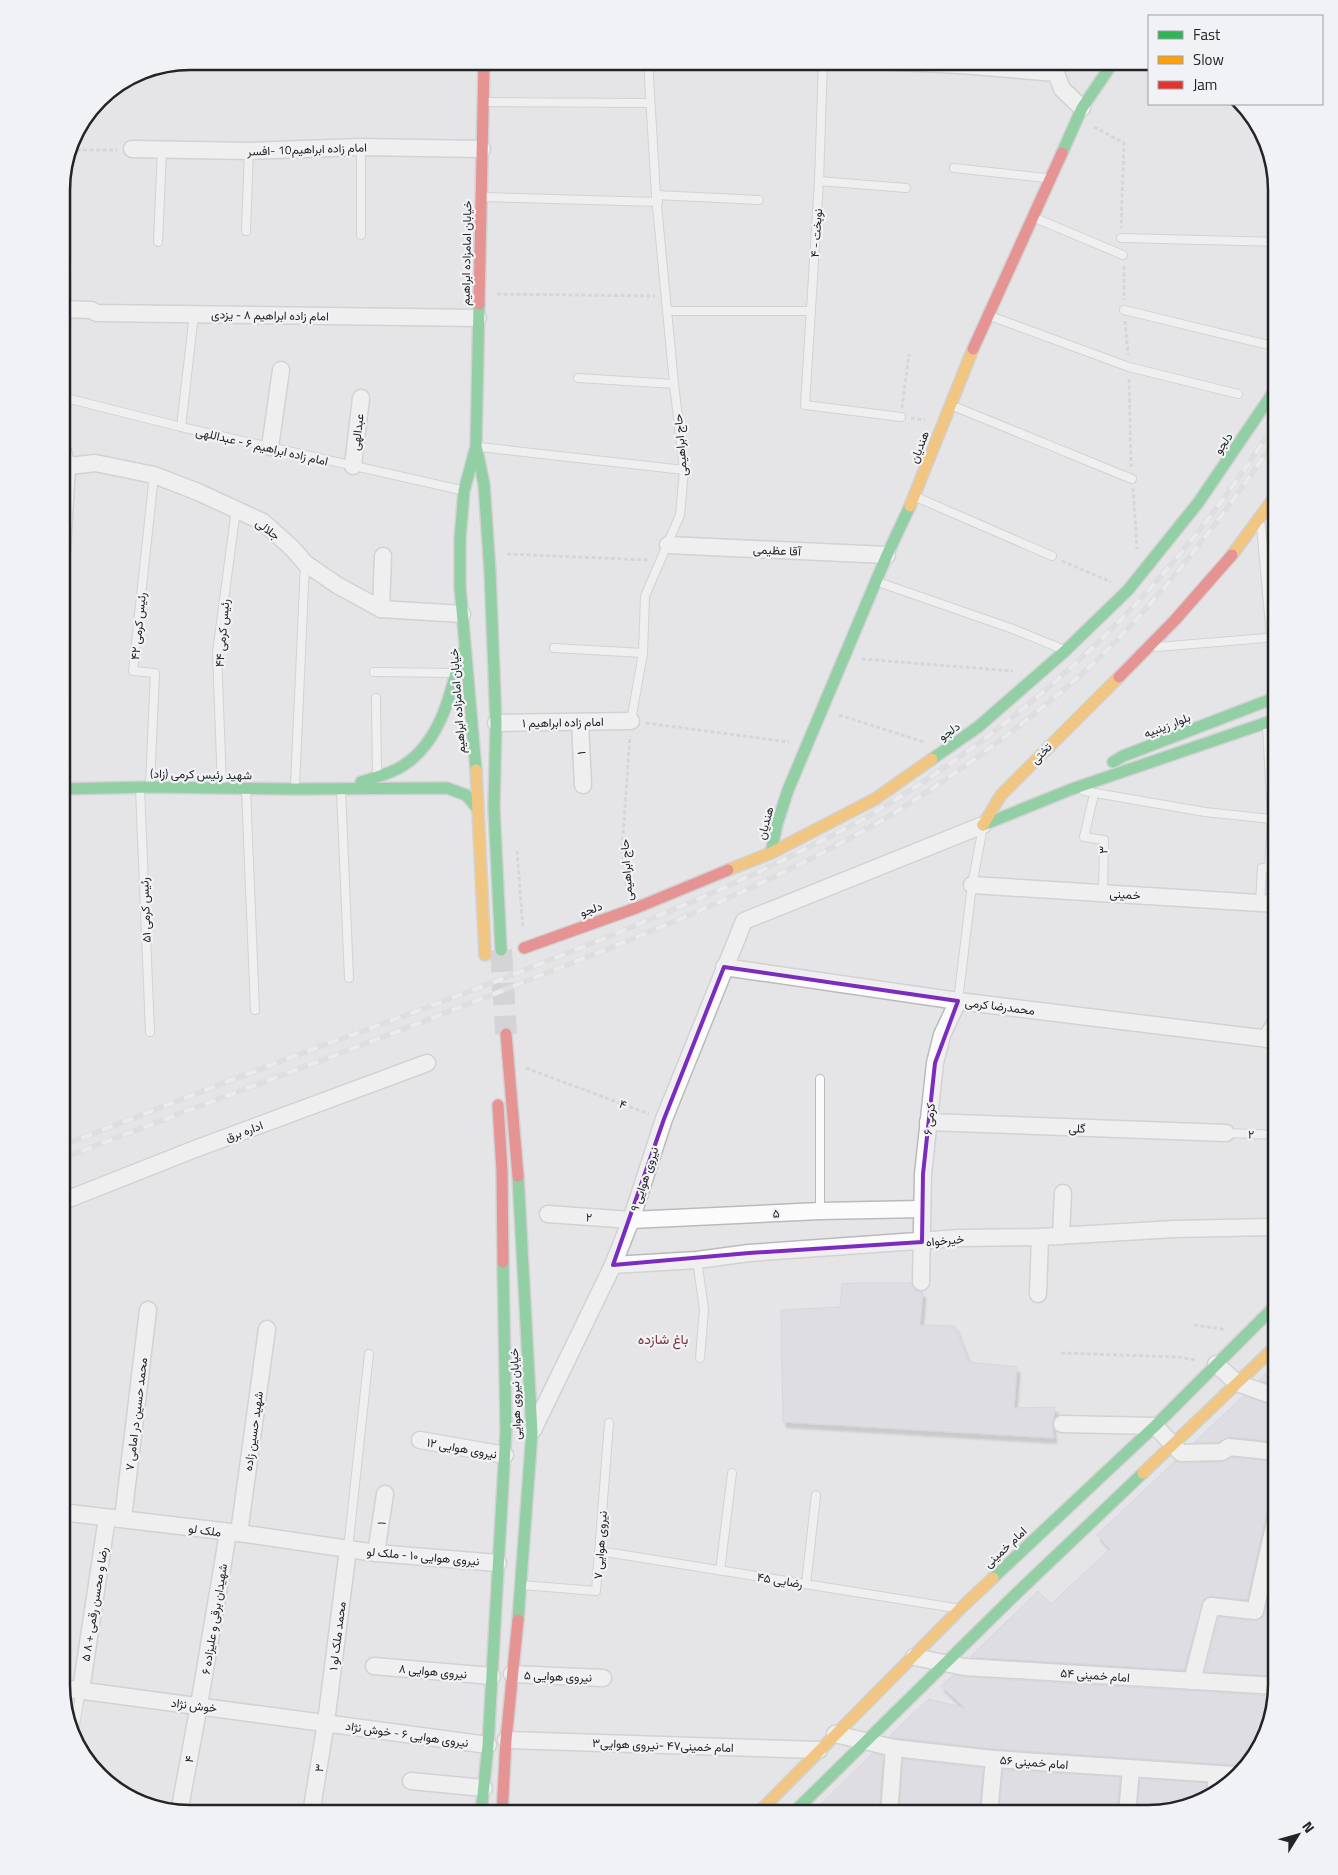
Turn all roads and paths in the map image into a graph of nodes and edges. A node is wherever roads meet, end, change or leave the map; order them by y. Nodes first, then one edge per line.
1 (484, 70) edge
2 (648, 70) edge
3 (823, 70) edge
4 (1057, 70) edge
5 (1109, 70) edge
6 (483, 102) junction
7 (650, 103) junction
8 (1080, 113) junction
9 (361, 146) junction
10 (132, 149) joint
11 (482, 149) junction
12 (77, 150) edge
13 (162, 150) junction
14 (249, 151) junction
15 (954, 168) dead end
16 (1051, 179) junction
17 (819, 181) junction
18 (906, 188) dead end
19 (481, 197) junction
20 (657, 199) junction
21 (759, 200) dead end
22 (1032, 217) junction
23 (246, 231) dead end
24 (361, 235) dead end
25 (1121, 238) joint
26 (158, 242) dead end
27 (1268, 242) edge
28 (1124, 255) joint
29 (479, 294) junction
30 (666, 296) junction
31 (1124, 310) junction
32 (667, 311) junction
33 (811, 312) junction
34 (70, 314) edge
35 (194, 314) junction
36 (988, 315) junction
37 (478, 318) junction
38 (1268, 346) edge
39 (909, 354) dead end
40 (1129, 367) junction
41 (281, 370) dead end
42 (578, 378) dead end
43 (674, 384) junction
44 (1238, 394) dead end
45 (361, 398) dead end
46 (70, 399) edge
47 (1268, 400) edge
48 (950, 405) junction
49 (901, 417) joint
50 (181, 427) junction
51 (476, 446) junction
52 (270, 447) junction
53 (70, 465) edge
54 (352, 466) junction
55 (684, 470) junction
56 (154, 475) junction
57 (1132, 479) junction
58 (464, 491) junction
59 (914, 496) junction
60 (1268, 507) edge
61 (236, 509) junction
62 (1260, 519) junction
63 (668, 545) junction
64 (489, 553) junction
65 (887, 555) junction
66 (383, 556) dead end
67 (1052, 556) joint
68 (659, 561) junction
69 (305, 563) junction
70 (490, 572) junction
71 (1142, 572) junction
72 (876, 582) junction
73 (1268, 586) edge
74 (460, 587) junction
75 (1128, 590) junction
76 (381, 609) junction
77 (462, 614) junction
78 (466, 636) junction
79 (1268, 637) edge
80 (1150, 647) junction
81 (554, 648) dead end
82 (1066, 650) junction
83 (643, 653) junction
84 (844, 657) junction
85 (374, 672) dead end
86 (456, 673) junction
87 (1040, 673) junction
88 (376, 698) dead end
89 (1268, 700) edge
90 (822, 710) junction
91 (631, 721) junction
92 (580, 722) junction
93 (496, 723) junction
94 (1268, 723) edge
95 (808, 744) junction
96 (946, 749) junction
97 (377, 777) junction
98 (583, 785) dead end
99 (145, 787) junction
100 (222, 788) junction
101 (246, 788) junction
102 (341, 788) junction
103 (70, 789) edge
104 (294, 789) junction
105 (1072, 789) junction
106 (1094, 794) junction
107 (477, 808) junction
108 (1268, 818) edge
109 (983, 825) junction
110 (771, 852) junction
111 (1268, 867) edge
112 (972, 885) junction
113 (1102, 893) junction
114 (1260, 903) junction
115 (1268, 903) edge
116 (630, 910) junction
117 (524, 948) dead end
118 (501, 950) tunnel mouth
119 (485, 955) dead end
120 (724, 967) junction
121 (349, 978) dead end
122 (958, 1001) junction
123 (255, 1010) dead end
124 (150, 1032) dead end
125 (506, 1034) tunnel mouth
126 (1268, 1039) edge
127 (509, 1061) junction
128 (428, 1063) dead end
129 (820, 1079) dead end
130 (497, 1094) dead end
131 (664, 1119) junction
132 (928, 1122) junction
133 (1226, 1133) joint
134 (1268, 1135) edge
135 (1064, 1193) dead end
136 (70, 1198) edge
137 (922, 1209) junction
138 (820, 1211) junction
139 (548, 1214) dead end
140 (630, 1220) junction
141 (1268, 1227) edge
142 (1061, 1236) junction
143 (1040, 1237) junction
144 (922, 1242) junction
145 (697, 1260) junction
146 (614, 1265) junction
147 (922, 1282) dead end
148 (1038, 1294) dead end
149 (148, 1310) dead end
150 (1268, 1313) edge
151 (1194, 1325) dead end
152 (267, 1329) dead end
153 (1238, 1342) junction
154 (1061, 1353) dead end
155 (370, 1354) dead end
156 (1268, 1354) edge
157 (700, 1358) dead end
158 (1216, 1364) junction
159 (1238, 1383) junction
160 (1268, 1393) edge
161 (609, 1423) dead end
162 (1062, 1424) dead end
163 (1155, 1426) junction
164 (532, 1432) junction
165 (420, 1440) dead end
166 (1172, 1444) junction
167 (1268, 1451) edge
168 (505, 1455) junction
169 (732, 1474) dead end
170 (385, 1494) dead end
171 (816, 1495) dead end
172 (70, 1513) edge
173 (115, 1518) junction
174 (234, 1533) junction
175 (348, 1549) junction
176 (599, 1551) junction
177 (376, 1553) junction
178 (498, 1563) junction
179 (720, 1571) junction
180 (1268, 1579) edge
181 (806, 1584) junction
182 (521, 1585) junction
183 (960, 1609) junction
184 (914, 1658) junction
185 (945, 1663) junction
186 (374, 1666) dead end
187 (512, 1674) junction
188 (492, 1676) junction
189 (603, 1678) dead end
190 (1192, 1681) junction
191 (1268, 1685) edge
192 (70, 1689) edge
193 (81, 1690) junction
194 (200, 1706) junction
195 (76, 1721) edge
196 (326, 1722) junction
197 (835, 1734) junction
198 (506, 1740) junction
199 (865, 1741) junction
200 (488, 1745) junction
201 (894, 1748) junction
202 (819, 1750) junction
203 (994, 1759) junction
204 (1131, 1769) junction
205 (1217, 1774) junction
206 (1227, 1775) edge
207 (411, 1781) dead end
208 (1216, 1783) edge
209 (484, 1788) junction
210 (181, 1805) edge
211 (312, 1805) edge
212 (482, 1805) edge
213 (502, 1805) edge
214 (765, 1805) edge
215 (801, 1805) edge
216 (890, 1805) edge
217 (990, 1805) edge
218 (1128, 1805) edge

1 - 6 main road, خیابان امامزاده ابراهیم
2 - 7 lane, حاج ابراهیمی
3 - 17 lane, ۴ - نوبخت
4 - 8 street
5 - 8 main road, هندیان
6 - 7 lane
6 - 11 main road, خیابان امامزاده ابراهیم
7 - 20 lane, حاج ابراهیمی
8 - 16 main road, هندیان
8 - 25 path
9 - 11 street, امام زاده ابراهیم10 -افسر
9 - 14 street, امام زاده ابراهیم10 -افسر
9 - 24 lane
10 - 12 path
10 - 13 street, امام زاده ابراهیم10 -افسر
11 - 19 main road, خیابان امامزاده ابراهیم
13 - 14 street, امام زاده ابراهیم10 -افسر
13 - 26 lane
14 - 23 lane
15 - 16 lane
16 - 22 main road, هندیان
17 - 18 lane
17 - 33 lane, ۴ - نوبخت
19 - 20 lane
19 - 29 main road, خیابان امامزاده ابراهیم
20 - 21 lane
20 - 30 lane, حاج ابراهیمی
22 - 28 lane
22 - 36 main road, هندیان
25 - 27 lane
28 - 31 path
29 - 30 path
29 - 37 main road, خیابان امامزاده ابراهیم
30 - 32 lane, حاج ابراهیمی
31 - 38 lane
31 - 40 path
32 - 33 lane
32 - 43 lane, حاج ابراهیمی
33 - 49 lane, ۴ - نوبخت
34 - 35 street, امام زاده ابراهیم ۸ - یزدی
35 - 37 street, امام زاده ابراهیم ۸ - یزدی
35 - 50 lane
36 - 40 lane
36 - 48 main road, هندیان
37 - 51 main road, خیابان امامزاده ابراهیم
39 - 49 path
40 - 44 lane
40 - 57 path
41 - 52 street
42 - 43 lane
43 - 55 lane, حاج ابراهیمی
45 - 54 street, عبدالهی
46 - 50 lane, امام زاده ابراهیم ۶ - عبداللهی
47 - 71 main road, دلجو
48 - 57 lane
48 - 59 main road, هندیان
50 - 52 lane, امام زاده ابراهیم ۶ - عبداللهی
51 - 55 lane
51 - 58 main road, خیابان امامزاده ابراهیم
51 - 64 main road, خیابان امامزاده ابراهیم
52 - 54 lane, امام زاده ابراهیم ۶ - عبداللهی
53 - 56 street, جلالی
54 - 58 lane, امام زاده ابراهیم ۶ - عبداللهی
55 - 63 lane, حاج ابراهیمی
56 - 61 street, جلالی
56 - 99 lane, رئیس کرمی ۴۲
57 - 71 path
58 - 74 main road, خیابان امامزاده ابراهیم
59 - 65 main road, هندیان
59 - 67 lane
60 - 62 main road, تختی
61 - 69 street, جلالی
61 - 100 lane, رئیس کرمی ۴۴
62 - 73 lane
62 - 80 main road, تختی
63 - 65 street, آقا عظیمی
63 - 68 lane, حاج ابراهیمی
64 - 68 path
64 - 70 main road, خیابان امامزاده ابراهیم
65 - 72 main road, هندیان
66 - 76 street
67 - 75 path
68 - 83 lane, حاج ابراهیمی
69 - 76 street, جلالی
69 - 104 lane
70 - 74 main road
70 - 93 main road, خیابان امامزاده ابراهیم
71 - 75 main road, دلجو
72 - 82 lane
72 - 84 main road, هندیان
74 - 77 main road, خیابان امامزاده ابراهیم
75 - 82 main road, دلجو
76 - 77 street, جلالی
77 - 78 main road, خیابان امامزاده ابراهیم
78 - 86 main road
78 - 107 main road, خیابان امامزاده ابراهیم
79 - 80 lane
80 - 109 main road, تختی
81 - 83 lane
82 - 87 main road, دلجو
83 - 91 lane, حاج ابراهیمی
84 - 87 path
84 - 90 main road, هندیان
85 - 86 lane
86 - 97 main road
87 - 96 main road, دلجو
88 - 97 lane
89 - 105 main road, بلوار زینبیه
90 - 95 main road, هندیان
90 - 96 path
91 - 92 street, امام زاده ابراهیم ۱
91 - 95 path
91 - 116 path, حاج ابراهیمی
92 - 93 street, امام زاده ابراهیم ۱
92 - 98 street, ۱
93 - 118 main road, خیابان امامزاده ابراهیم
94 - 105 main road, بلوار زینبیه
95 - 110 main road, هندیان
96 - 110 main road, دلجو
97 - 102 main road
99 - 100 main road, شهید رئیس کرمی (زاد)
99 - 103 main road, شهید رئیس کرمی (زاد)
99 - 124 lane, رئیس کرمی ۵۱
100 - 101 main road, شهید رئیس کرمی (زاد)
101 - 104 main road, شهید رئیس کرمی (زاد)
101 - 123 lane
102 - 104 main road, شهید رئیس کرمی (زاد)
102 - 107 main road
102 - 121 lane
105 - 106 lane
105 - 109 main road, بلوار زینبیه
106 - 108 lane
106 - 113 lane, ۳
107 - 119 main road, خیابان امامزاده ابراهیم
109 - 112 lane
109 - 120 street, نیروی هوایی ۹
110 - 116 main road, دلجو
111 - 114 lane
112 - 113 street, خمینی
112 - 122 lane
113 - 114 street, خمینی
114 - 115 street, خمینی
116 - 117 main road, دلجو
120 - 122 street, محمدرضا کرمی
120 - 131 street, نیروی هوایی ۹
122 - 126 street, محمدرضا کرمی
122 - 132 street, کرمی ۶
125 - 127 main road, خیابان نیروی هوایی
127 - 131 path, ۴
127 - 164 main road, خیابان نیروی هوایی
128 - 136 street, اداره برق
129 - 138 lane
130 - 168 main road, خیابان نیروی هوایی
131 - 140 street, نیروی هوایی ۹
132 - 133 street, گلی
132 - 137 street, کرمی ۶
133 - 134 lane, ۲
135 - 142 street
137 - 138 street, ۵
137 - 144 street, کرمی ۶
138 - 140 street, ۵
139 - 140 street, ۲
140 - 146 street, نیروی هوایی ۹
141 - 142 street, خیرخواه
142 - 143 street, خیرخواه
143 - 144 street, خیرخواه
143 - 148 street
144 - 145 street, خیرخواه
144 - 147 street, کرمی ۶
145 - 146 street, خیرخواه
145 - 157 lane
146 - 164 street, نیروی هوایی ۹
149 - 173 street, ۷ محمد حسین در امامی
150 - 153 main road, امام خمینی
151 - 153 path
152 - 174 street, شهید حسین زاده
153 - 158 main road, امام خمینی
154 - 158 path
155 - 175 lane
156 - 159 main road
158 - 159 street
158 - 163 main road, امام خمینی
159 - 160 street
159 - 166 main road
161 - 176 lane, نیروی هوایی ۷
162 - 163 street
163 - 166 street
163 - 183 main road, امام خمینی
164 - 182 main road, خیابان نیروی هوایی
165 - 168 street, نیروی هوایی ۱۲
166 - 167 street
166 - 185 main road
168 - 178 main road, خیابان نیروی هوایی
169 - 179 lane
170 - 177 street, ۱
171 - 181 lane
172 - 173 street, ملک لو
173 - 174 street, ملک لو
173 - 193 street, ۵ رضا و محسن رقمی + ۸
174 - 175 street, ملک لو
174 - 194 street, ۶ شهیدان برقی و علیزاده
175 - 177 street, نیروی هوایی ۱۰ - ملک لو
175 - 196 street, ۱ محمد ملک لو
176 - 179 lane, رضایی ۴۵
176 - 182 lane, نیروی هوایی ۷
177 - 178 street, نیروی هوایی ۱۰ - ملک لو
178 - 188 main road, خیابان نیروی هوایی
179 - 181 lane, رضایی ۴۵
180 - 190 street
181 - 183 lane, رضایی ۴۵
182 - 187 main road, خیابان نیروی هوایی
183 - 184 main road, امام خمینی
184 - 185 street, امام خمینی ۵۴
184 - 197 main road, امام خمینی
185 - 190 street, امام خمینی ۵۴
185 - 199 main road
186 - 188 street, نیروی هوایی ۸
187 - 189 street, نیروی هوایی ۵
187 - 198 main road, خیابان نیروی هوایی
188 - 200 main road, خیابان نیروی هوایی
190 - 191 street, امام خمینی ۵۴
192 - 193 street, خوش نژاد
193 - 194 street, خوش نژاد
193 - 195 lane
194 - 196 street, خوش نژاد
194 - 210 street, ۴
196 - 200 street, نیروی هوایی ۶ - خوش نژاد
196 - 211 street, ۳
197 - 199 street, امام خمینی ۵۶
197 - 202 main road, امام خمینی
198 - 202 street, امام خمینی۴۷ -نیروی هوایی۳
198 - 213 main road, خیابان نیروی هوایی
199 - 201 street, امام خمینی ۵۶
199 - 215 main road
200 - 209 main road, خیابان نیروی هوایی
201 - 203 street, امام خمینی ۵۶
201 - 216 street
202 - 214 main road, امام خمینی
203 - 204 street, امام خمینی ۵۶
203 - 217 street
204 - 205 street, امام خمینی ۵۶
204 - 218 street
205 - 206 street, امام خمینی ۵۶
205 - 208 street
207 - 209 street
209 - 212 main road, خیابان نیروی هوایی

